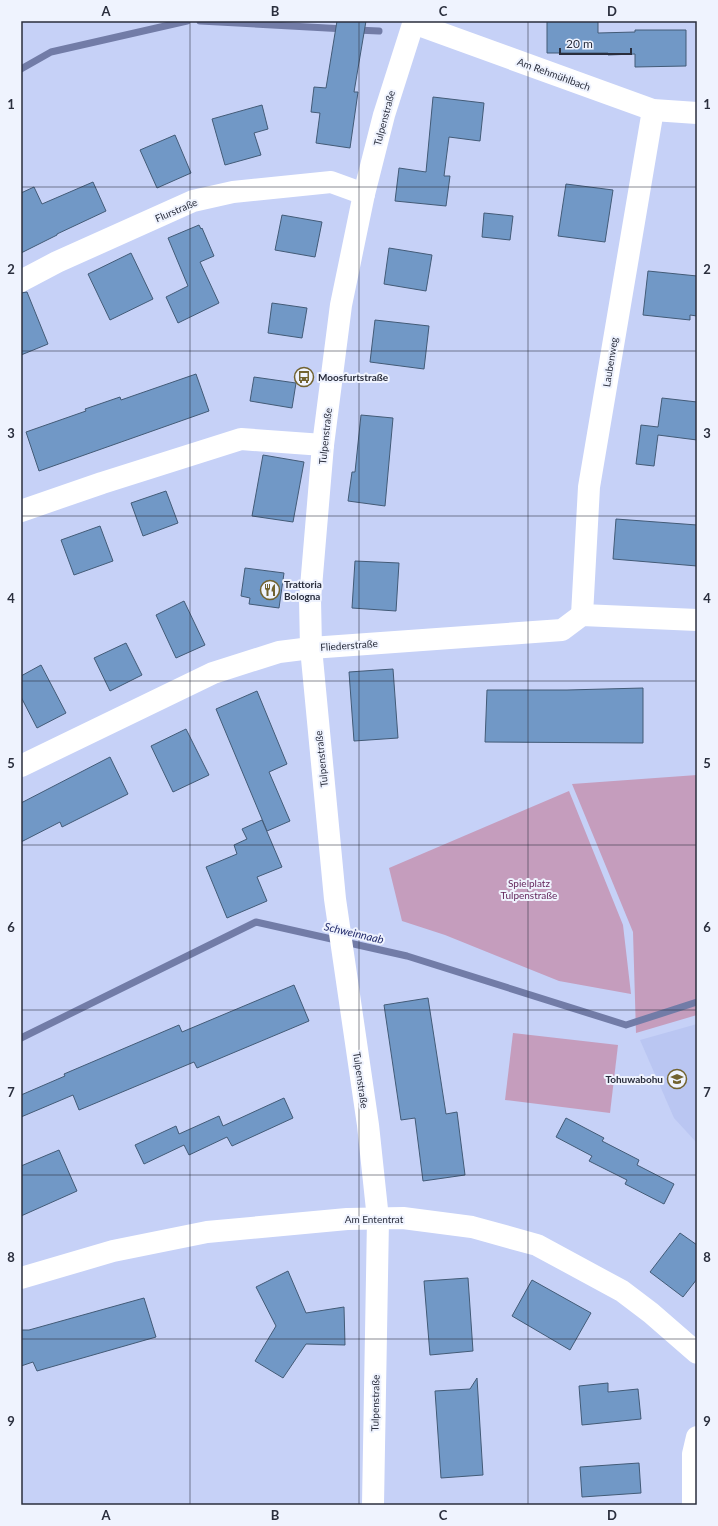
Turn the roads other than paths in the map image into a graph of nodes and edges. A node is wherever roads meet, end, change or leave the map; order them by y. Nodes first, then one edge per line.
1 (413, 22) edge
2 (653, 110) junction
3 (697, 113) edge
4 (364, 194) junction
5 (21, 281) edge
6 (323, 445) junction
7 (21, 511) edge
8 (582, 615) junction
9 (697, 620) edge
10 (311, 648) junction
11 (21, 766) edge
12 (378, 1219) junction
13 (21, 1278) edge
14 (697, 1352) edge
15 (697, 1437) edge
16 (373, 1505) edge
17 (692, 1505) edge

1 - 2 street, Am Rehmühlbach
1 - 4 street, Tulpenstraße
2 - 3 street, Am Rehmühlbach
2 - 8 street, Laubenweg
4 - 5 street, Flurstraße
4 - 6 street, Tulpenstraße
6 - 7 street
6 - 10 street, Tulpenstraße
8 - 9 street
8 - 10 street, Fliederstraße
10 - 11 street, Fliederstraße
10 - 12 street, Tulpenstraße
12 - 13 street, Am Ententrat
12 - 14 street, Am Ententrat
12 - 16 street, Tulpenstraße
15 - 17 street

